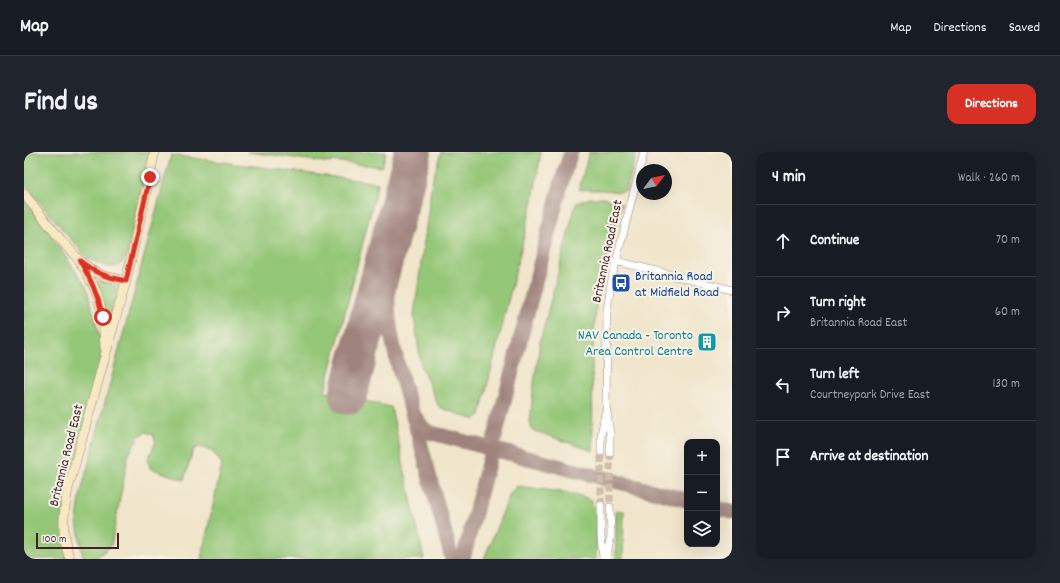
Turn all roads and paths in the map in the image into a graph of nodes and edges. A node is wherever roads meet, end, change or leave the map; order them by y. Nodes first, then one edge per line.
1 (155, 152) edge
2 (644, 152) edge
3 (24, 194) edge
4 (80, 261) junction
5 (616, 261) junction
6 (126, 281) junction
7 (732, 290) edge
8 (105, 358) junction
9 (606, 405) junction
10 (601, 452) tunnel mouth
11 (610, 453) tunnel mouth
12 (601, 505) tunnel mouth
13 (610, 507) tunnel mouth
14 (70, 559) edge
15 (605, 559) edge

1 - 6 street, Britannia Road East
2 - 5 street, Britannia Road East
3 - 4 street
4 - 6 street
4 - 8 street
5 - 7 street
5 - 9 street, Britannia Road East
6 - 8 street, Britannia Road East
8 - 14 street, Britannia Road East
9 - 10 street, Britannia Road East
9 - 11 street, Britannia Road East
12 - 15 street
13 - 15 street

